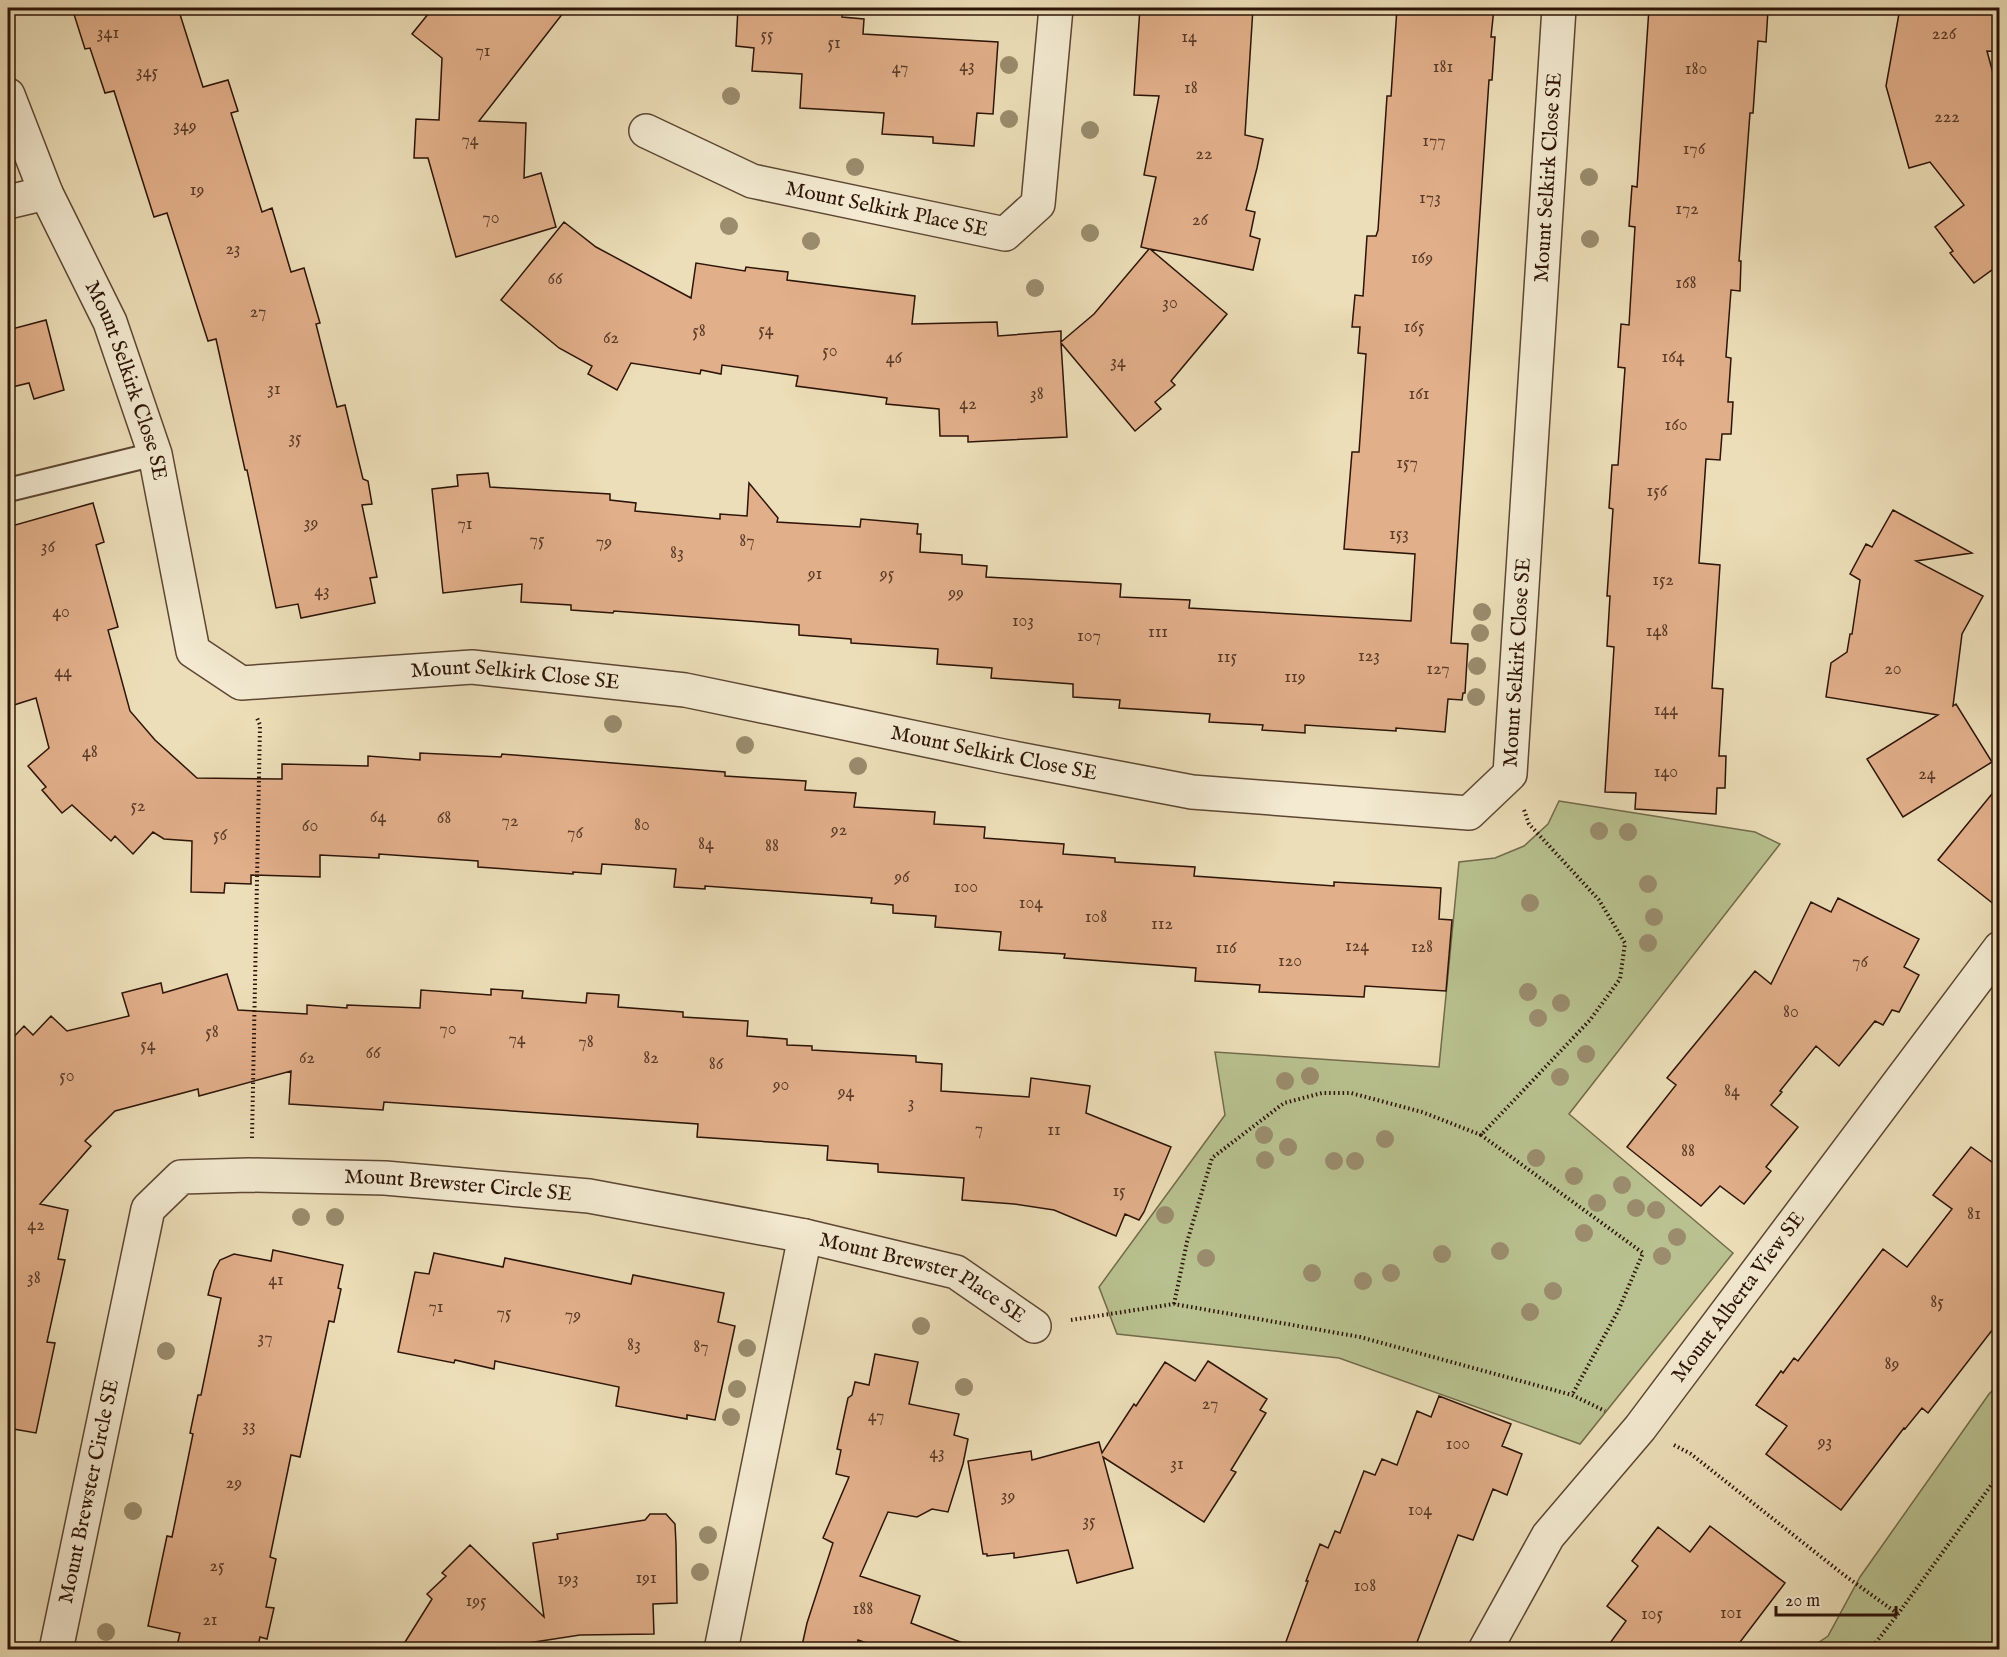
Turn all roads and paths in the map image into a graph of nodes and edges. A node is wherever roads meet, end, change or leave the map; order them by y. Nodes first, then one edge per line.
1 (1056, 8) edge
2 (1559, 8) edge
3 (8, 95) edge
4 (15, 130) edge
5 (646, 131) dead end
6 (46, 193) junction
7 (8, 202) edge
8 (155, 454) junction
9 (8, 490) edge
10 (241, 683) junction
11 (1510, 774) junction
12 (2000, 948) edge
13 (1481, 1135) junction
14 (249, 1175) junction
15 (805, 1236) junction
16 (1174, 1304) junction
17 (1034, 1326) joint
18 (1572, 1395) junction
19 (1640, 1428) junction
20 (2000, 1473) edge
21 (1898, 1614) junction
22 (56, 1650) edge
23 (721, 1650) edge
24 (1485, 1650) edge
25 (1870, 1650) edge

1 - 5 street, Mount Selkirk Place SE
2 - 11 street, Mount Selkirk Close SE
3 - 4 street, Mount Selkirk Close SE
4 - 6 street, Mount Selkirk Close SE
6 - 7 street
6 - 8 street, Mount Selkirk Close SE
8 - 9 lane
8 - 10 street, Mount Selkirk Close SE
10 - 11 street, Mount Selkirk Close SE
10 - 14 path
11 - 13 path
12 - 19 street, Mount Alberta View SE
13 - 16 path
13 - 18 path
14 - 15 street, Mount Brewster Circle SE
14 - 22 street, Mount Brewster Circle SE
15 - 17 street, Mount Brewster Place SE
15 - 23 street
16 - 17 path
16 - 18 path
18 - 19 path
19 - 21 path
19 - 24 street, Mount Alberta View SE
20 - 21 path
21 - 25 path

